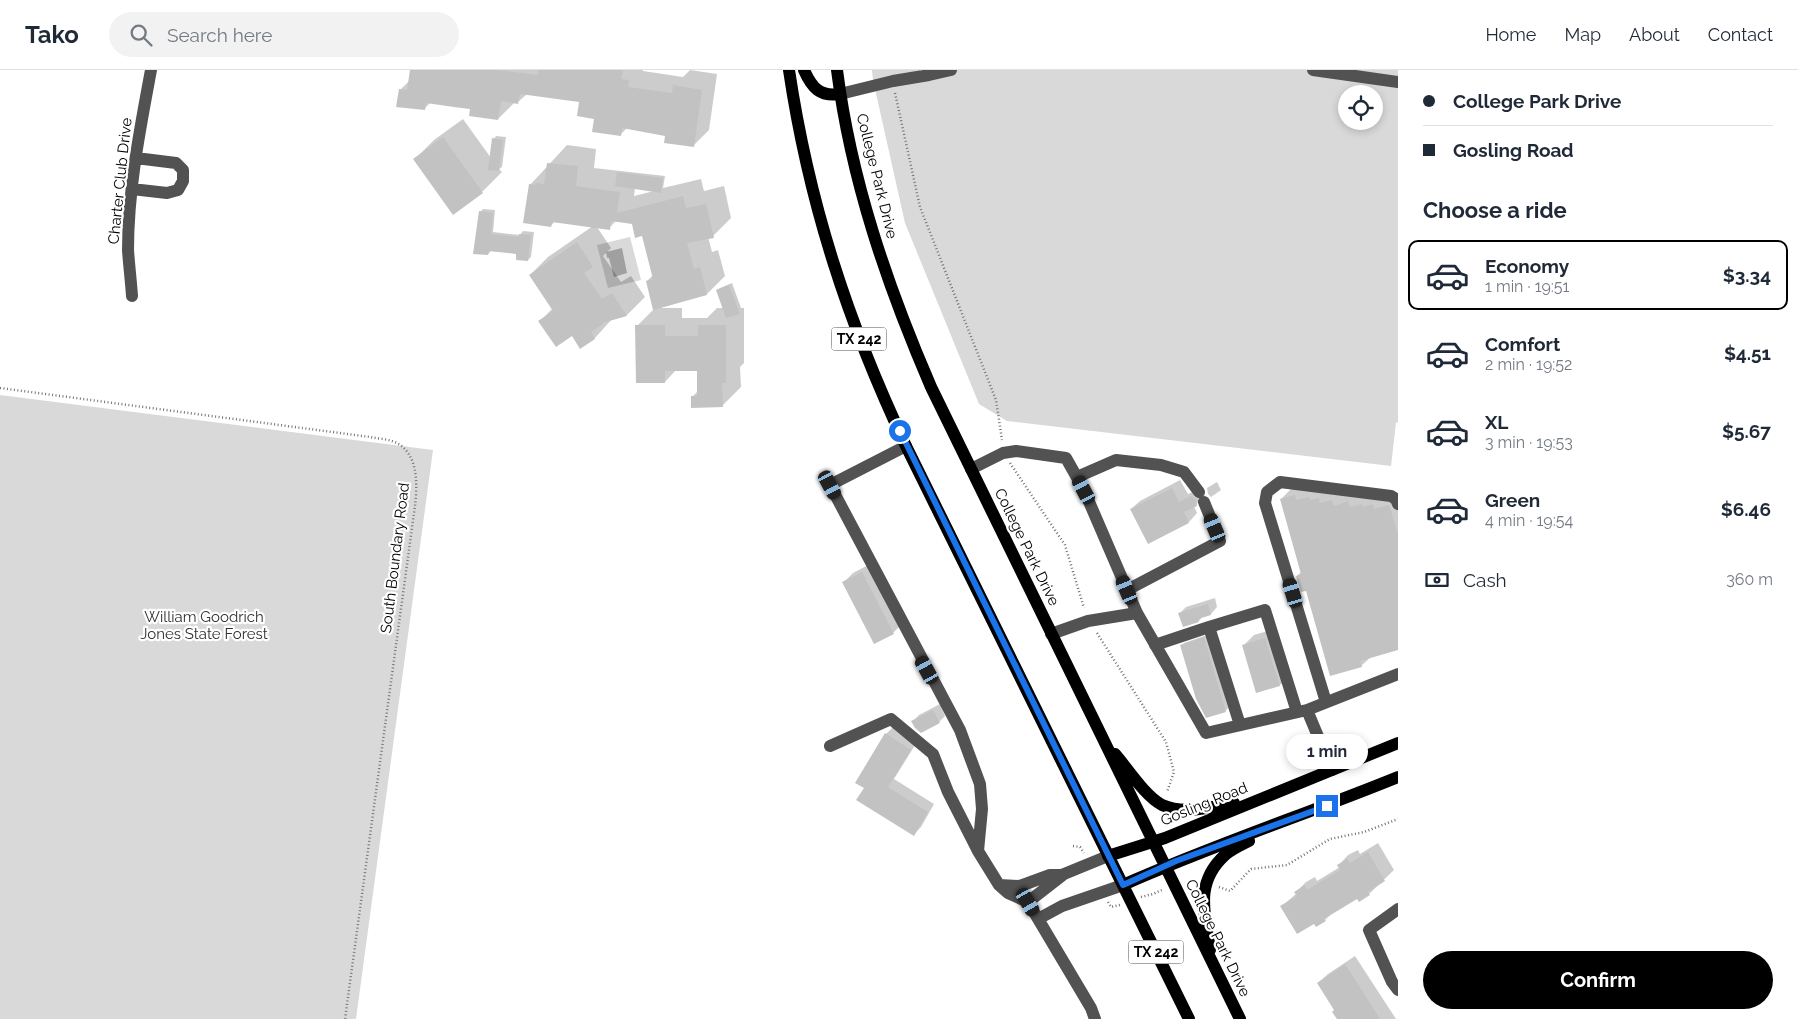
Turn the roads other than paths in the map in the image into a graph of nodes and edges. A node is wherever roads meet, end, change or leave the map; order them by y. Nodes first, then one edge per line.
1 (151, 70) edge
2 (789, 70) edge
3 (804, 70) edge
4 (837, 70) edge
5 (951, 70) edge
6 (1313, 70) edge
7 (928, 72) edge
8 (1398, 82) edge
9 (840, 94) junction
10 (136, 158) junction
11 (132, 189) junction
12 (132, 296) dead end
13 (906, 446) junction
14 (971, 469) junction
15 (1077, 477) junction
16 (1398, 504) edge
17 (1127, 590) junction
18 (1136, 613) junction
19 (1209, 627) junction
20 (1051, 634) junction
21 (1155, 645) junction
22 (1398, 674) edge
23 (1326, 702) junction
24 (1302, 711) junction
25 (1240, 725) junction
26 (1102, 739) junction
27 (1398, 743) edge
28 (830, 746) dead end
29 (1332, 770) junction
30 (1398, 777) edge
31 (1261, 798) junction
32 (1277, 824) junction
33 (1152, 841) junction
34 (978, 851) junction
35 (1108, 856) junction
36 (1165, 866) junction
37 (1064, 874) junction
38 (999, 885) junction
39 (1123, 885) junction
40 (1028, 902) junction
41 (1398, 909) edge
42 (1038, 919) junction
43 (1212, 962) junction
44 (1398, 990) edge
45 (1095, 1019) edge
46 (1188, 1019) edge
47 (1240, 1019) edge

1 - 10 street, Charter Club Drive
2 - 13 main road, TX 242
3 - 9 main road
4 - 9 main road, College Park Drive / TX 242
5 - 7 street
6 - 8 street
7 - 9 street
9 - 14 main road, College Park Drive / TX 242
10 - 11 street, Charter Club Drive
10 - 11 street
11 - 12 street, Charter Club Drive
13 - 34 street
13 - 35 main road, TX 242
14 - 15 street
14 - 20 main road, College Park Drive / TX 242
15 - 17 street
15 - 17 street
16 - 23 street
17 - 18 street
18 - 20 street
18 - 21 street
19 - 21 street
19 - 24 street
19 - 25 street
20 - 26 main road, College Park Drive / TX 242
21 - 25 street
22 - 23 street
23 - 24 street
24 - 25 street
24 - 29 street
26 - 31 main road
26 - 33 main road, College Park Drive / TX 242
27 - 29 main road, Gosling Road
28 - 34 street
29 - 31 main road, Gosling Road
30 - 32 main road
31 - 33 main road, Gosling Road
32 - 36 main road
32 - 43 main road
33 - 35 main road, Gosling Road
33 - 36 main road, College Park Drive / TX 242
34 - 38 street
35 - 37 street, Gosling Road
35 - 39 main road, TX 242
36 - 39 main road
36 - 43 main road, College Park Drive / TX 242
37 - 38 street
37 - 40 street, Gosling Road
38 - 40 street
39 - 42 street
39 - 46 main road, TX 242
40 - 42 street
41 - 44 street
42 - 45 street
43 - 47 main road, College Park Drive / TX 242

